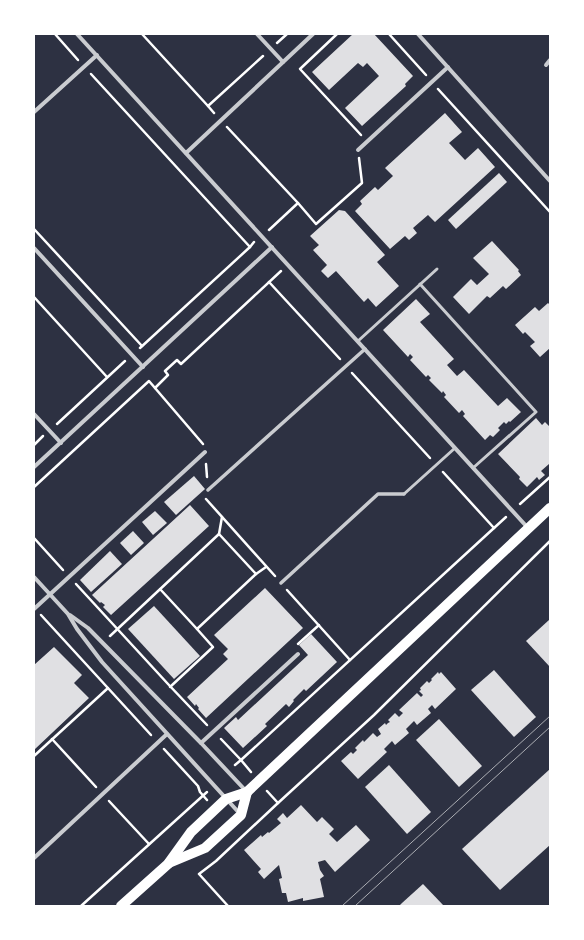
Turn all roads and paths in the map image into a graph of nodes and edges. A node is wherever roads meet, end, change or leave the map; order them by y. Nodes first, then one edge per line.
1 (77, 34) edge
2 (142, 34) edge
3 (258, 34) edge
4 (287, 34) edge
5 (313, 34) edge
6 (337, 34) edge
7 (389, 34) edge
8 (418, 34) edge
9 (271, 49) junction
10 (96, 56) junction
11 (550, 60) edge
12 (283, 62) junction
13 (546, 64) dead end
14 (448, 67) junction
15 (426, 75) junction
16 (421, 80) dead end
17 (432, 82) junction
18 (34, 112) edge
19 (367, 131) dead end
20 (358, 150) joint
21 (186, 153) junction
22 (550, 181) edge
23 (298, 203) dead end
24 (550, 212) edge
25 (34, 228) edge
26 (250, 247) dead end
27 (272, 247) junction
28 (34, 248) edge
29 (288, 265) junction
30 (437, 269) dead end
31 (269, 282) junction
32 (420, 284) junction
33 (34, 297) edge
34 (358, 341) junction
35 (142, 346) junction
36 (365, 349) junction
37 (132, 355) junction
38 (346, 366) junction
39 (143, 367) junction
40 (107, 377) junction
41 (155, 388) junction
42 (34, 414) edge
43 (49, 431) junction
44 (61, 443) junction
45 (34, 445) edge
46 (455, 448) junction
47 (205, 452) junction
48 (436, 465) junction
49 (34, 467) edge
50 (473, 468) junction
51 (550, 477) edge
52 (34, 487) edge
53 (208, 490) junction
54 (404, 494) joint
55 (550, 508) edge
56 (512, 511) junction
57 (222, 517) junction
58 (494, 528) junction
59 (528, 528) junction
60 (219, 534) junction
61 (34, 538) edge
62 (550, 541) edge
63 (266, 566) junction
64 (256, 574) junction
65 (69, 576) junction
66 (34, 577) edge
67 (281, 583) junction
68 (160, 589) junction
69 (50, 594) junction
70 (35, 609) edge
71 (68, 614) junction
72 (319, 625) junction
73 (197, 629) junction
74 (118, 630) junction
75 (103, 644) junction
76 (298, 654) joint
77 (350, 660) junction
78 (170, 687) junction
79 (108, 688) junction
80 (214, 732) junction
81 (167, 734) junction
82 (158, 743) junction
83 (201, 743) junction
84 (34, 756) edge
85 (241, 760) junction
86 (258, 781) junction
87 (247, 792) junction
88 (203, 796) junction
89 (226, 799) junction
90 (278, 803) junction
91 (215, 809) junction
92 (241, 815) junction
93 (228, 826) junction
94 (240, 837) junction
95 (34, 858) edge
96 (168, 864) junction
97 (81, 906) edge
98 (120, 906) edge
99 (228, 906) edge

1 - 10 street
2 - 9 path
3 - 9 street
4 - 9 path
5 - 12 street
6 - 19 path
7 - 15 path
8 - 14 street
9 - 12 street
10 - 18 street
10 - 21 street
11 - 13 street
12 - 21 street
14 - 17 street
14 - 22 street
15 - 16 path
15 - 17 path
17 - 20 street
17 - 24 path
20 - 23 path
21 - 27 street
25 - 35 path
26 - 35 path
27 - 29 street
27 - 39 street
28 - 37 street
29 - 31 path
29 - 34 street
30 - 32 lane
31 - 38 path
31 - 41 path
32 - 34 lane
32 - 50 lane
33 - 40 path
34 - 36 street
35 - 37 path
36 - 38 street
36 - 46 street
37 - 39 street
37 - 40 path
38 - 48 path
38 - 53 street
39 - 44 street
40 - 43 path
41 - 47 path
41 - 52 path
42 - 43 street
43 - 44 street
43 - 45 path
44 - 49 street
46 - 48 lane
46 - 50 street
47 - 53 path
47 - 65 street
48 - 54 lane
48 - 58 path
50 - 56 street
51 - 56 path
53 - 57 path
54 - 67 street
55 - 59 main road
56 - 58 path
56 - 59 street
57 - 60 path
57 - 63 path
58 - 77 path
59 - 86 main road
60 - 64 path
60 - 68 path
61 - 65 path
62 - 90 path
63 - 64 path
63 - 67 path
64 - 73 path
65 - 69 street
65 - 74 path
66 - 69 street
67 - 72 path
68 - 73 path
68 - 74 path
69 - 70 street
69 - 71 street
70 - 79 path
71 - 75 street
71 - 81 street
72 - 76 path
72 - 77 path
73 - 78 path
74 - 75 path
74 - 78 path
75 - 83 street
76 - 80 street
77 - 85 path
78 - 80 path
79 - 82 path
79 - 84 path
80 - 83 street
80 - 85 path
81 - 82 street
81 - 89 street
82 - 88 path
82 - 95 street
83 - 87 street
85 - 86 path
86 - 87 main road
86 - 90 path
87 - 89 main road
87 - 92 main road
88 - 91 path
88 - 97 path
89 - 91 main road
89 - 92 street
90 - 94 path
91 - 96 main road
92 - 93 main road
93 - 94 path
93 - 96 main road
94 - 99 path
96 - 98 main road

